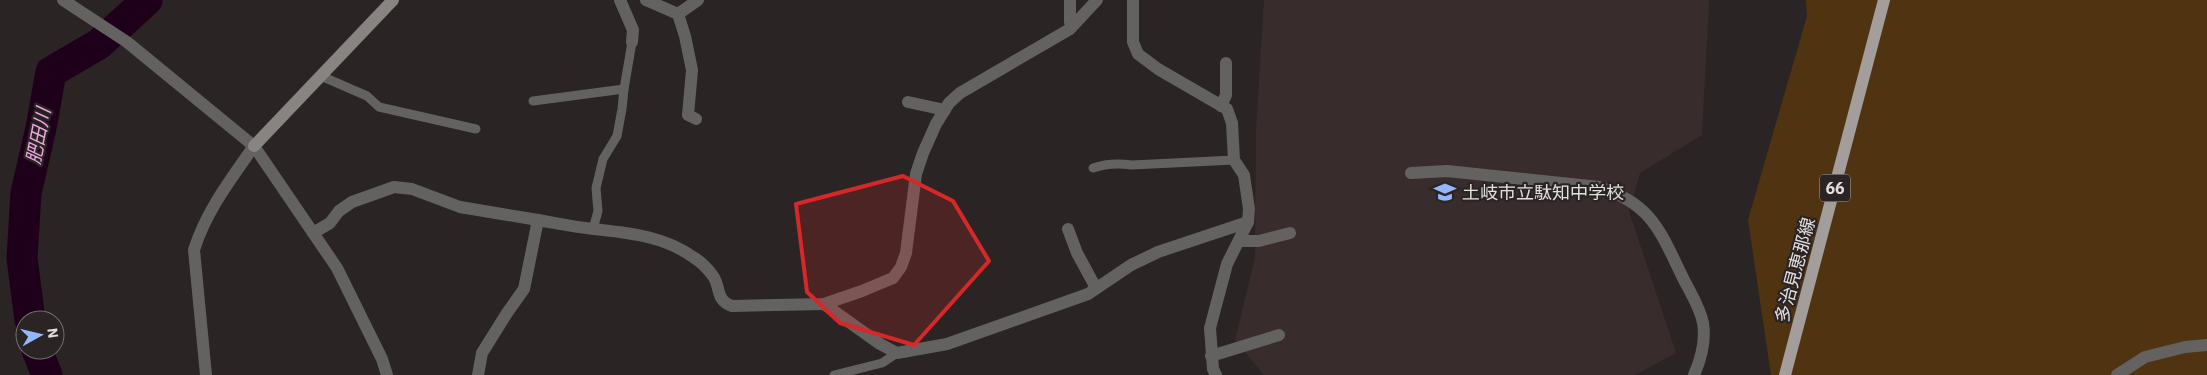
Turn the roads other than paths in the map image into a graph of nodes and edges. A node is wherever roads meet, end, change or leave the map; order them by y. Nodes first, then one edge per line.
1 (63, 0) edge
2 (393, 0) edge
3 (620, 0) edge
4 (646, 0) edge
5 (698, 0) edge
6 (1070, 0) edge
7 (1097, 0) edge
8 (1132, 0) edge
9 (1884, 0) edge
10 (678, 14) junction
11 (1072, 26) junction
12 (632, 42) joint
13 (1226, 63) dead end
14 (321, 76) junction
15 (624, 89) junction
16 (533, 101) dead end
17 (908, 102) dead end
18 (1221, 106) junction
19 (945, 110) junction
20 (696, 119) dead end
21 (476, 128) dead end
22 (254, 146) junction
23 (1234, 160) junction
24 (1092, 168) dead end
25 (1411, 173) dead end
26 (538, 220) junction
27 (1248, 222) junction
28 (593, 229) junction
29 (1068, 229) dead end
30 (313, 233) junction
31 (1290, 233) dead end
32 (1240, 241) junction
33 (1096, 288) junction
34 (824, 304) junction
35 (1279, 336) dead end
36 (2207, 345) edge
37 (897, 353) junction
38 (1211, 356) junction
39 (206, 375) edge
40 (387, 375) edge
41 (478, 375) edge
42 (834, 375) edge
43 (1216, 375) edge
44 (1694, 375) edge
45 (1785, 375) edge
46 (2117, 375) edge

1 - 22 street
2 - 14 street
3 - 12 street
4 - 10 street
5 - 10 street
6 - 11 street
7 - 11 street
8 - 18 street
9 - 45 main road, 多治見恵那線 / 66
10 - 20 street
11 - 19 street
12 - 15 lane
13 - 18 street
14 - 21 lane
14 - 22 street
15 - 16 lane
15 - 28 lane
17 - 19 street
18 - 23 street
19 - 34 street
22 - 30 street
22 - 39 street
23 - 24 lane
23 - 27 street
25 - 44 street
26 - 28 street
26 - 30 street
26 - 41 street
27 - 32 street
27 - 33 street
28 - 34 street
29 - 33 street
30 - 40 street
31 - 32 street
32 - 38 street
33 - 37 street
34 - 37 street
35 - 38 street
36 - 46 street
37 - 42 lane
38 - 43 street

